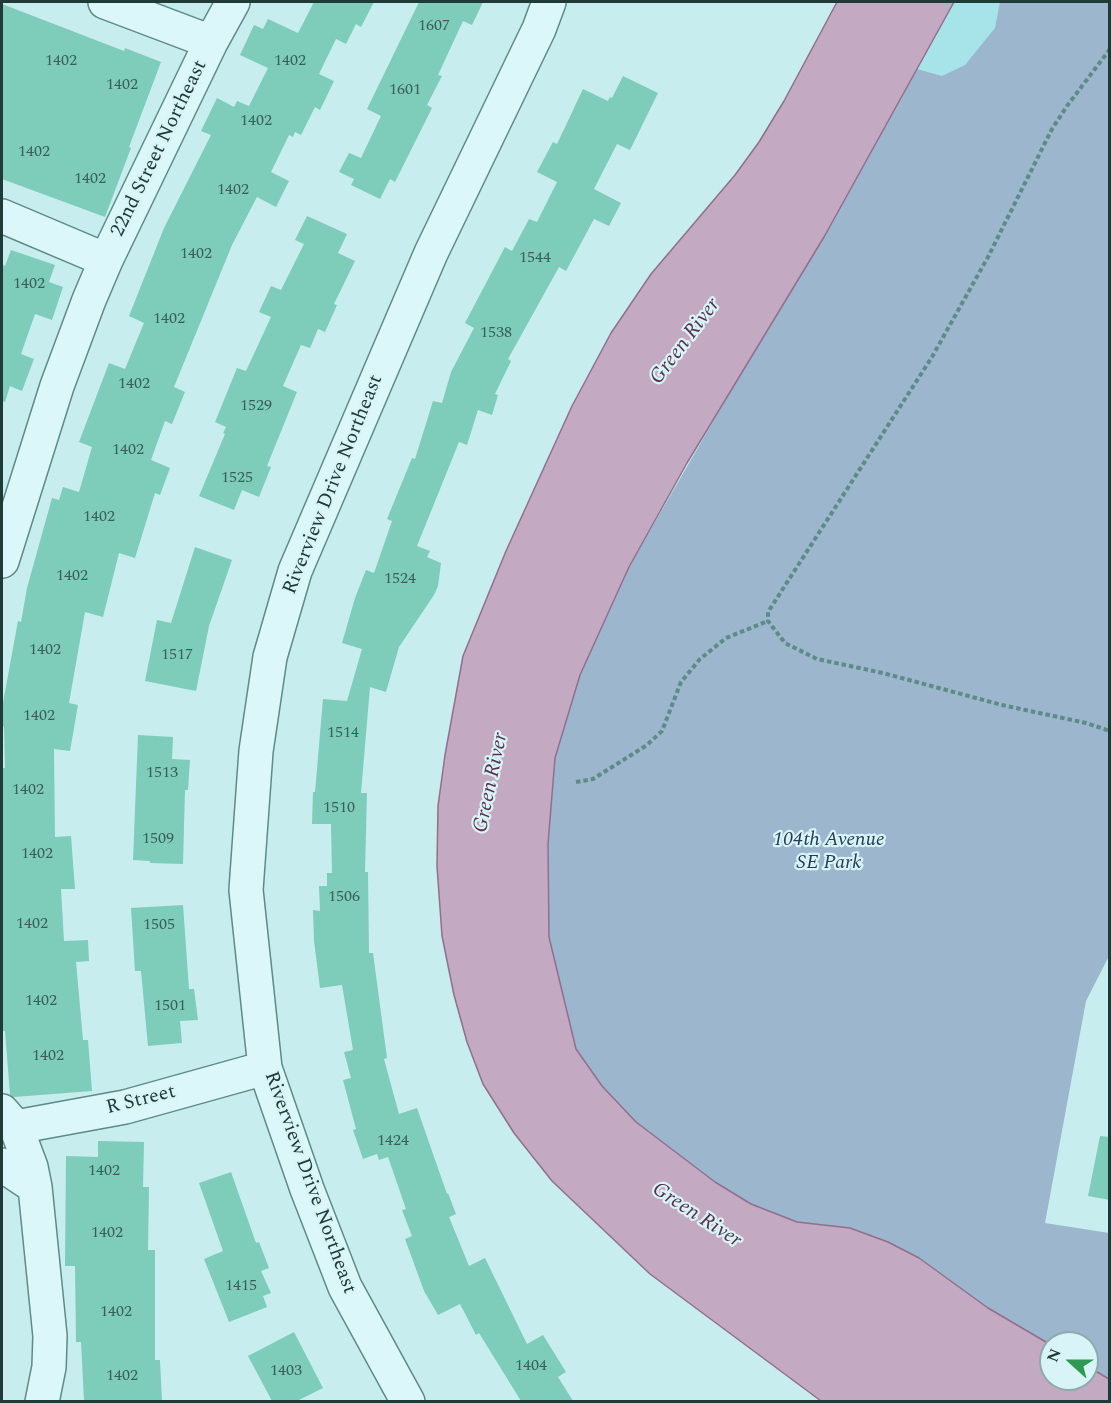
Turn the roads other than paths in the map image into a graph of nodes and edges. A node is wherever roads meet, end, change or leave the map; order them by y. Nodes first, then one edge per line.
1 (105, 2) edge
2 (233, 2) edge
3 (549, 2) edge
4 (211, 42) junction
5 (2, 216) edge
6 (106, 260) junction
7 (2, 561) edge
8 (265, 1068) junction
9 (9, 1119) edge
10 (2, 1165) edge
11 (35, 1187) junction
12 (42, 1401) edge
13 (407, 1401) edge

1 - 4 street, 22nd Street Northeast
2 - 4 street
3 - 8 street, Riverview Drive Northeast
4 - 6 street, 22nd Street Northeast
5 - 6 street, 22nd Street Northeast
6 - 7 street, 22nd Street Northeast
8 - 9 street, R Street
8 - 13 street, Riverview Drive Northeast
9 - 11 street
10 - 11 street
11 - 12 street

